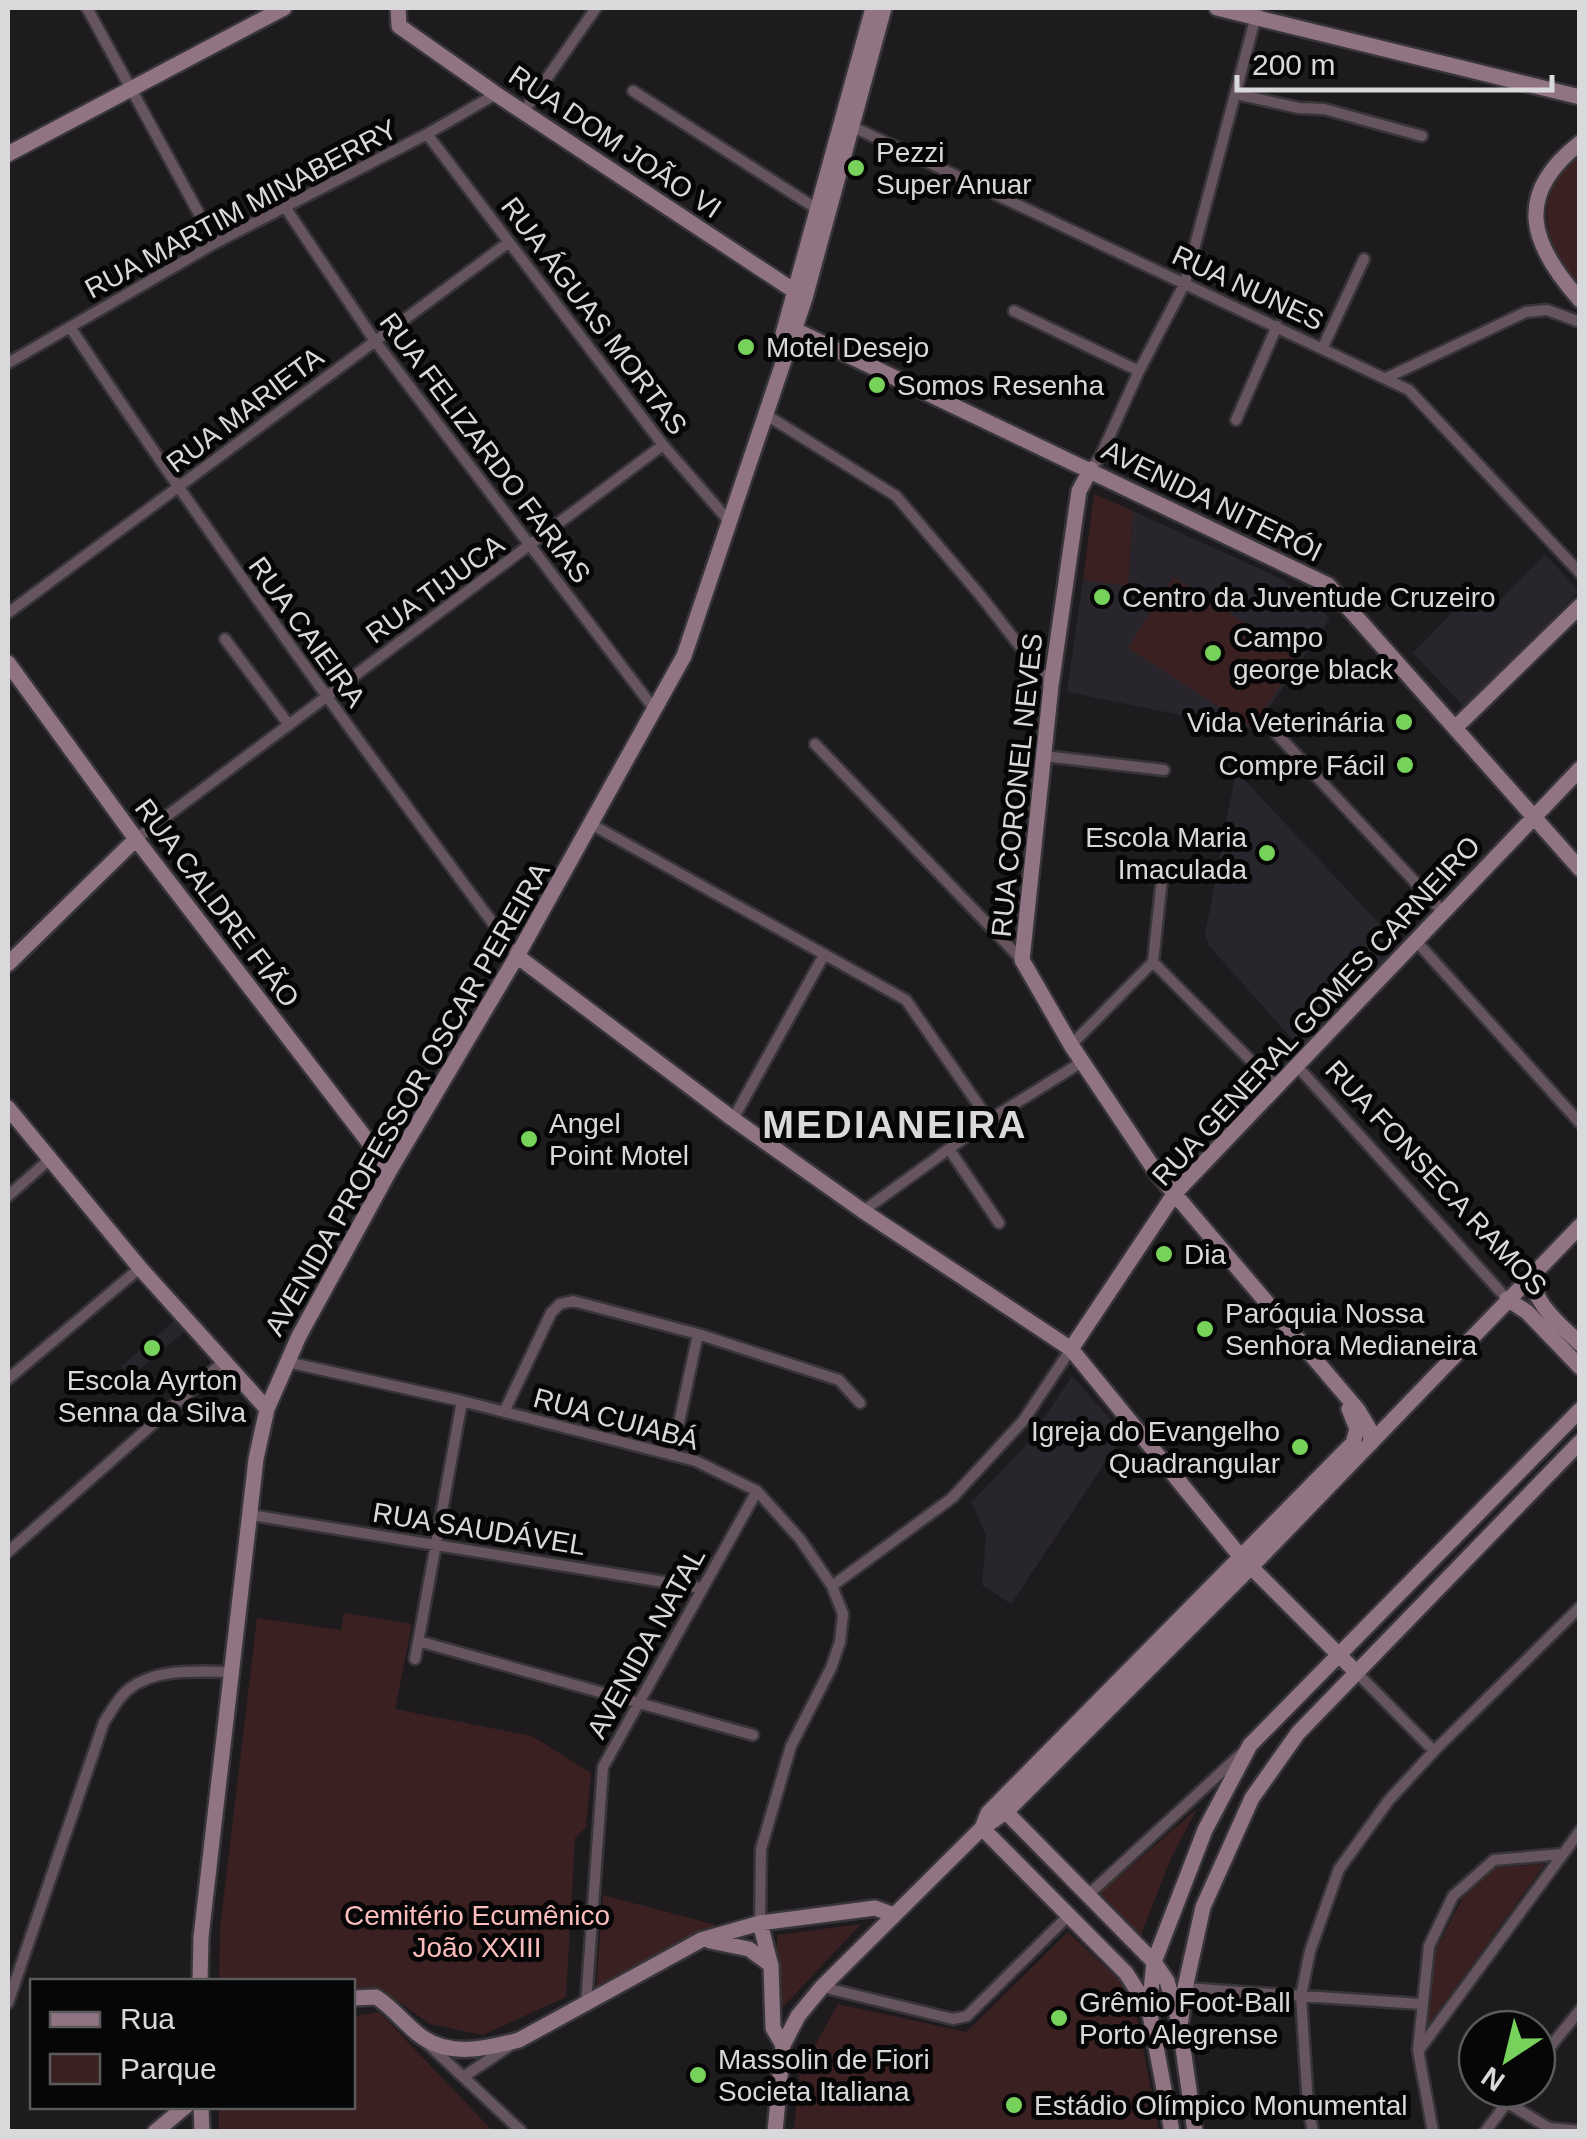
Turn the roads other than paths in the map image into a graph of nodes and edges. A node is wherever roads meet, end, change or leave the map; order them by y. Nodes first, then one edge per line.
1 (87, 8) edge
2 (284, 8) edge
3 (398, 8) edge
4 (596, 8) edge
5 (874, 8) edge
6 (1217, 8) edge
7 (1257, 13) edge
8 (130, 88) junction
9 (633, 91) dead end
10 (496, 94) junction
11 (1236, 94) junction
12 (1580, 97) edge
13 (524, 111) junction
14 (847, 124) junction
15 (427, 134) junction
16 (1422, 136) dead end
17 (1580, 143) edge
18 (8, 154) edge
19 (285, 207) junction
20 (817, 209) junction
21 (509, 242) junction
22 (215, 243) junction
23 (1364, 259) dead end
24 (1185, 284) junction
25 (800, 295) junction
26 (1580, 300) edge
27 (1014, 311) dead end
28 (1580, 322) edge
29 (1277, 326) junction
30 (70, 327) junction
31 (790, 327) junction
32 (375, 340) junction
33 (1323, 347) junction
34 (8, 364) edge
35 (1139, 371) junction
36 (1386, 378) junction
37 (768, 416) junction
38 (1236, 420) dead end
39 (663, 445) junction
40 (752, 454) junction
41 (1091, 469) junction
42 (177, 489) junction
43 (729, 521) junction
44 (529, 548) junction
45 (1580, 573) edge
46 (1580, 606) edge
47 (8, 613) edge
48 (225, 639) dead end
49 (8, 662) edge
50 (1051, 686) junction
51 (326, 698) junction
52 (656, 711) junction
53 (289, 725) junction
54 (1455, 728) junction
55 (1275, 732) dead end
56 (815, 744) dead end
57 (1044, 756) junction
58 (1580, 769) edge
59 (1164, 770) dead end
60 (1534, 817) junction
61 (592, 824) junction
62 (136, 839) junction
63 (1163, 869) dead end
64 (1580, 869) edge
65 (1442, 912) junction
66 (1416, 941) junction
67 (824, 955) junction
68 (517, 956) junction
69 (1022, 960) junction
70 (1154, 962) junction
71 (8, 964) edge
72 (1070, 1045) junction
73 (1082, 1062) junction
74 (1298, 1066) junction
75 (1277, 1087) junction
76 (8, 1108) edge
77 (733, 1119) junction
78 (989, 1120) junction
79 (1580, 1123) edge
80 (949, 1149) junction
81 (50, 1159) junction
82 (390, 1170) junction
83 (1175, 1193) junction
84 (8, 1196) edge
85 (863, 1211) junction
86 (999, 1223) dead end
87 (1580, 1226) edge
88 (140, 1268) junction
89 (1532, 1274) junction
90 (1507, 1298) junction
91 (698, 1334) junction
92 (1580, 1344) edge
93 (1071, 1349) junction
94 (223, 1362) junction
95 (287, 1362) junction
96 (1580, 1367) edge
97 (8, 1379) edge
98 (1344, 1394) junction
99 (462, 1401) junction
100 (860, 1404) dead end
101 (268, 1409) junction
102 (1580, 1410) edge
103 (504, 1412) junction
104 (1580, 1442) edge
105 (1370, 1443) junction
106 (672, 1455) junction
107 (757, 1491) junction
108 (251, 1515) junction
109 (434, 1544) junction
110 (8, 1552) edge
111 (1246, 1561) junction
112 (832, 1586) junction
113 (700, 1588) junction
114 (1580, 1608) edge
115 (418, 1641) junction
116 (1338, 1655) junction
117 (415, 1659) dead end
118 (233, 1672) junction
119 (1356, 1672) junction
120 (638, 1704) junction
121 (753, 1735) dead end
122 (1250, 1745) junction
123 (1434, 1751) junction
124 (1006, 1812) junction
125 (982, 1828) junction
126 (1580, 1831) edge
127 (1563, 1854) junction
128 (1088, 1895) junction
129 (894, 1915) junction
130 (1069, 1915) junction
131 (760, 1923) junction
132 (701, 1940) junction
133 (1154, 1962) junction
134 (772, 1966) junction
135 (200, 1979) edge
136 (822, 1987) junction
137 (1185, 1988) junction
138 (1301, 1996) junction
139 (355, 1998) edge
140 (8, 2003) edge
141 (586, 2004) junction
142 (1421, 2004) junction
143 (1150, 2010) junction
144 (1580, 2010) edge
145 (1180, 2027) junction
146 (422, 2038) junction
147 (1557, 2039) edge
148 (518, 2040) junction
149 (783, 2046) junction
150 (1418, 2050) junction
151 (463, 2077) junction
152 (182, 2109) edge
153 (1501, 2109) edge
154 (1518, 2109) edge
155 (520, 2131) edge
156 (1580, 2131) edge
157 (154, 2132) edge
158 (775, 2132) edge
159 (1172, 2132) edge
160 (1195, 2132) edge
161 (1313, 2132) edge
162 (1433, 2132) edge
163 (1485, 2132) edge

1 - 8 street
2 - 8 street
3 - 10 street, RUA DOM JOÃO VI
4 - 13 street
5 - 14 street, AVENIDA PROFESSOR OSCAR PEREIRA
6 - 7 street
7 - 11 street, RUA CORONEL NEVES
7 - 12 street
8 - 18 street
8 - 22 street
9 - 20 street
10 - 13 street, RUA DOM JOÃO VI
10 - 15 street, RUA MARTIM MINABERRY
11 - 16 street
11 - 24 street, RUA CORONEL NEVES
13 - 25 street, RUA DOM JOÃO VI
14 - 20 street, AVENIDA PROFESSOR OSCAR PEREIRA
14 - 24 street, RUA NUNES
14 - 25 street, AVENIDA PROFESSOR OSCAR PEREIRA
15 - 19 street, RUA MARTIM MINABERRY
15 - 21 street, RUA ÁGUAS MORTAS
17 - 26 street
19 - 22 street, RUA MARTIM MINABERRY
19 - 32 street, RUA FELIZARDO FARIAS
20 - 25 street, AVENIDA PROFESSOR OSCAR PEREIRA
21 - 32 street, RUA MARIETA
21 - 39 street, RUA ÁGUAS MORTAS
22 - 30 street, RUA MARTIM MINABERRY
23 - 33 street
24 - 29 street, RUA NUNES
24 - 35 street, RUA CORONEL NEVES
25 - 31 street, AVENIDA PROFESSOR OSCAR PEREIRA
27 - 35 street
28 - 36 street
29 - 33 street, RUA NUNES
29 - 38 street
30 - 34 street, RUA MARTIM MINABERRY
30 - 42 street, RUA CAIEIRA
31 - 37 street, AVENIDA PROFESSOR OSCAR PEREIRA
31 - 40 street, AVENIDA PROFESSOR OSCAR PEREIRA
31 - 41 street, AVENIDA NITERÓI
32 - 42 street, RUA MARIETA
32 - 44 street, RUA FELIZARDO FARIAS
33 - 36 street, RUA NUNES
35 - 41 street, RUA CORONEL NEVES
36 - 45 street, RUA NUNES
37 - 40 street, AVENIDA PROFESSOR OSCAR PEREIRA
37 - 50 street
39 - 43 street, RUA ÁGUAS MORTAS
39 - 44 street, RUA TIJUCA
40 - 43 street, AVENIDA PROFESSOR OSCAR PEREIRA
41 - 50 street, RUA CORONEL NEVES
41 - 54 street, AVENIDA NITERÓI
42 - 47 street, RUA MARIETA
42 - 51 street, RUA CAIEIRA
43 - 52 street, AVENIDA PROFESSOR OSCAR PEREIRA
44 - 51 street, RUA TIJUCA
44 - 52 street, RUA FELIZARDO FARIAS
46 - 54 street
48 - 53 street
49 - 62 street, RUA CALDRE FIÃO
50 - 57 street, RUA CORONEL NEVES
51 - 53 street, RUA TIJUCA
51 - 68 street, RUA CAIEIRA
52 - 61 street, AVENIDA PROFESSOR OSCAR PEREIRA
53 - 62 street, RUA TIJUCA
54 - 60 street, AVENIDA NITERÓI
55 - 65 street
56 - 69 street
57 - 59 street
57 - 69 street, RUA CORONEL NEVES
58 - 60 street, RUA GENERAL GOMES CARNEIRO
60 - 64 street, AVENIDA NITERÓI
60 - 65 street, RUA GENERAL GOMES CARNEIRO
61 - 67 street
61 - 68 street, AVENIDA PROFESSOR OSCAR PEREIRA
62 - 71 street
62 - 82 street, RUA CALDRE FIÃO
63 - 70 street
65 - 66 street, RUA GENERAL GOMES CARNEIRO
66 - 74 street, RUA GENERAL GOMES CARNEIRO
66 - 79 street
67 - 77 street
67 - 78 street
68 - 77 street
68 - 82 street, AVENIDA PROFESSOR OSCAR PEREIRA
69 - 72 street, RUA CORONEL NEVES
70 - 72 street
70 - 75 street
72 - 73 street, RUA CORONEL NEVES
73 - 78 street
73 - 83 street, RUA CORONEL NEVES
74 - 75 street, RUA GENERAL GOMES CARNEIRO
74 - 90 street, RUA FONSECA RAMOS
75 - 83 street, RUA GENERAL GOMES CARNEIRO
76 - 81 street
77 - 85 street
78 - 80 street
80 - 85 street
80 - 86 street
81 - 84 street
81 - 88 street
82 - 95 street, AVENIDA PROFESSOR OSCAR PEREIRA
83 - 93 street, RUA GENERAL GOMES CARNEIRO
83 - 98 street, RUA CORONEL NEVES
85 - 93 street
87 - 89 street
88 - 94 street
88 - 97 street
89 - 90 street
89 - 92 street, RUA FONSECA RAMOS
90 - 96 street, RUA FONSECA RAMOS
90 - 105 street
91 - 100 street
91 - 103 street
91 - 106 street
93 - 111 street
93 - 112 street
94 - 101 street
94 - 110 street
95 - 99 street, RUA CUIABÁ
95 - 101 street, AVENIDA PROFESSOR OSCAR PEREIRA
98 - 105 street, RUA CORONEL NEVES
98 - 111 street
99 - 103 street, RUA CUIABÁ
99 - 109 street
101 - 108 street, AVENIDA PROFESSOR OSCAR PEREIRA
102 - 116 street
103 - 106 street, RUA CUIABÁ
104 - 119 street
105 - 111 street
106 - 107 street, RUA CUIABÁ
107 - 112 street, RUA CUIABÁ
107 - 113 street, AVENIDA NATAL
108 - 109 street, RUA SAUDÁVEL
108 - 118 street, AVENIDA PROFESSOR OSCAR PEREIRA
109 - 113 street, RUA SAUDÁVEL
109 - 115 street
111 - 116 street
111 - 124 street
111 - 125 street
112 - 131 street, RUA CUIABÁ
113 - 120 street, AVENIDA NATAL
114 - 123 street
115 - 117 street
115 - 120 street
116 - 119 street
116 - 122 street
118 - 135 street, AVENIDA PROFESSOR OSCAR PEREIRA
118 - 140 street
119 - 123 street
119 - 137 street
120 - 121 street
120 - 141 street, AVENIDA NATAL
122 - 128 street
122 - 133 street
123 - 138 street
124 - 125 street
124 - 128 street
125 - 129 street
125 - 130 street
126 - 127 street
127 - 142 street
127 - 150 street
128 - 133 street
129 - 131 street
129 - 136 street
130 - 136 street
130 - 143 street
131 - 132 street
131 - 134 street
132 - 134 street
132 - 141 street
133 - 143 street
133 - 145 street
134 - 149 street
136 - 149 street
137 - 138 street
137 - 145 street
138 - 142 street
138 - 161 street
139 - 146 street
141 - 148 street
142 - 150 street
143 - 159 street
144 - 147 street
145 - 160 street
146 - 148 street
146 - 151 street
148 - 151 street
149 - 158 street
150 - 162 street
151 - 155 street
152 - 157 street
153 - 163 street
154 - 156 street

